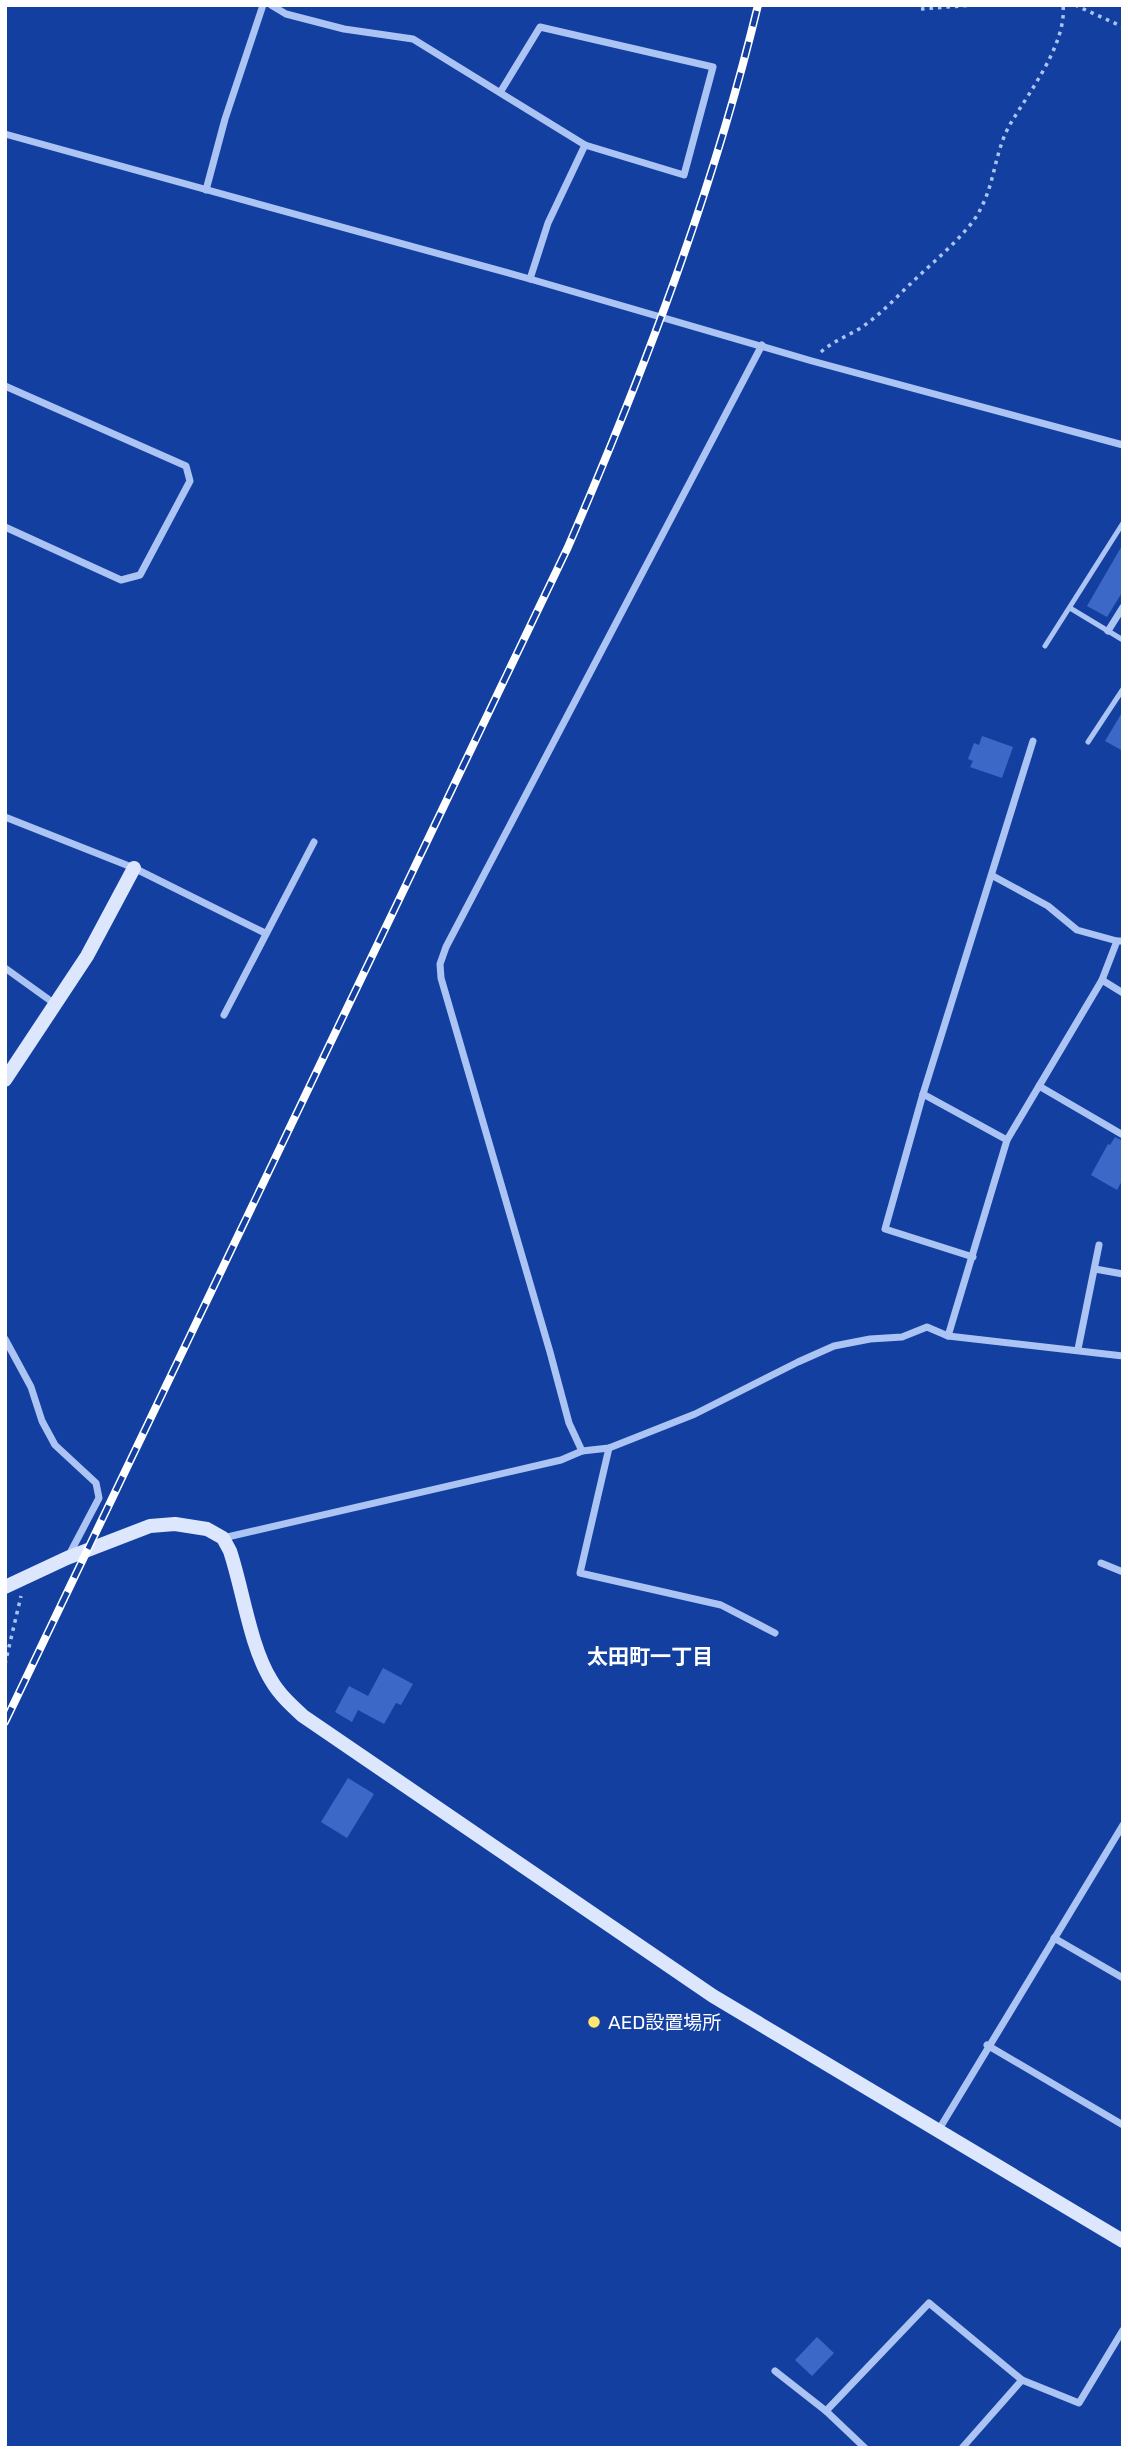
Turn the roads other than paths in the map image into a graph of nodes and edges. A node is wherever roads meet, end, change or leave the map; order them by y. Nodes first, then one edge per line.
1 (262, 5) edge
2 (271, 5) edge
3 (502, 91) junction
4 (5, 134) edge
5 (585, 145) junction
6 (206, 190) junction
7 (530, 279) junction
8 (762, 345) junction
9 (5, 386) edge
10 (1123, 445) edge
11 (1123, 523) edge
12 (5, 527) edge
13 (1123, 607) edge
14 (1070, 608) junction
15 (1108, 631) junction
16 (1123, 640) edge
17 (1045, 646) dead end
18 (1123, 689) edge
19 (1033, 741) dead end
20 (1088, 742) dead end
21 (5, 817) edge
22 (314, 842) dead end
23 (134, 868) junction
24 (993, 876) junction
25 (265, 933) junction
26 (1120, 941) edge
27 (5, 968) edge
28 (1102, 980) junction
29 (1123, 993) edge
30 (55, 1004) junction
31 (224, 1015) dead end
32 (5, 1080) edge
33 (1039, 1086) junction
34 (923, 1094) junction
35 (1123, 1135) edge
36 (1007, 1140) junction
37 (1099, 1245) dead end
38 (973, 1257) junction
39 (1095, 1269) junction
40 (1123, 1274) edge
41 (948, 1336) junction
42 (5, 1339) edge
43 (1078, 1349) junction
44 (1123, 1356) edge
45 (609, 1448) junction
46 (582, 1451) junction
47 (223, 1538) junction
48 (67, 1558) junction
49 (1101, 1563) dead end
50 (1123, 1572) edge
51 (5, 1587) edge
52 (775, 1633) dead end
53 (1123, 1825) edge
54 (1054, 1938) junction
55 (1123, 1978) edge
56 (987, 2045) junction
57 (1123, 2125) edge
58 (937, 2132) junction
59 (1121, 2236) edge
60 (1123, 2330) edge
61 (775, 2371) dead end
62 (1023, 2380) junction
63 (826, 2411) junction
64 (865, 2448) edge
65 (962, 2448) edge

1 - 6 street
2 - 3 street
3 - 5 street
3 - 5 street
4 - 6 street
5 - 7 street
6 - 7 street
7 - 8 street
8 - 10 street
8 - 46 street
9 - 12 street
11 - 14 lane
13 - 15 street
14 - 15 lane
14 - 17 lane
15 - 16 lane
18 - 20 lane
19 - 24 street
21 - 23 street
22 - 25 street
23 - 25 street
23 - 30 street
24 - 26 street
24 - 34 street
25 - 31 street
26 - 28 street
27 - 30 street
28 - 29 street
28 - 33 street
30 - 32 street
33 - 35 street
33 - 36 street
34 - 36 street
34 - 38 street
36 - 38 street
37 - 39 street
38 - 41 street
39 - 40 street
39 - 43 street
41 - 43 street
41 - 45 street
42 - 48 street
43 - 44 street
45 - 46 street
45 - 52 street
46 - 47 street
47 - 48 street
47 - 58 street
48 - 51 street
49 - 50 street
53 - 54 street
54 - 55 street
54 - 56 street
56 - 57 street
56 - 58 street
58 - 59 street
60 - 62 street
61 - 63 street
62 - 63 street
62 - 65 street
63 - 64 street

